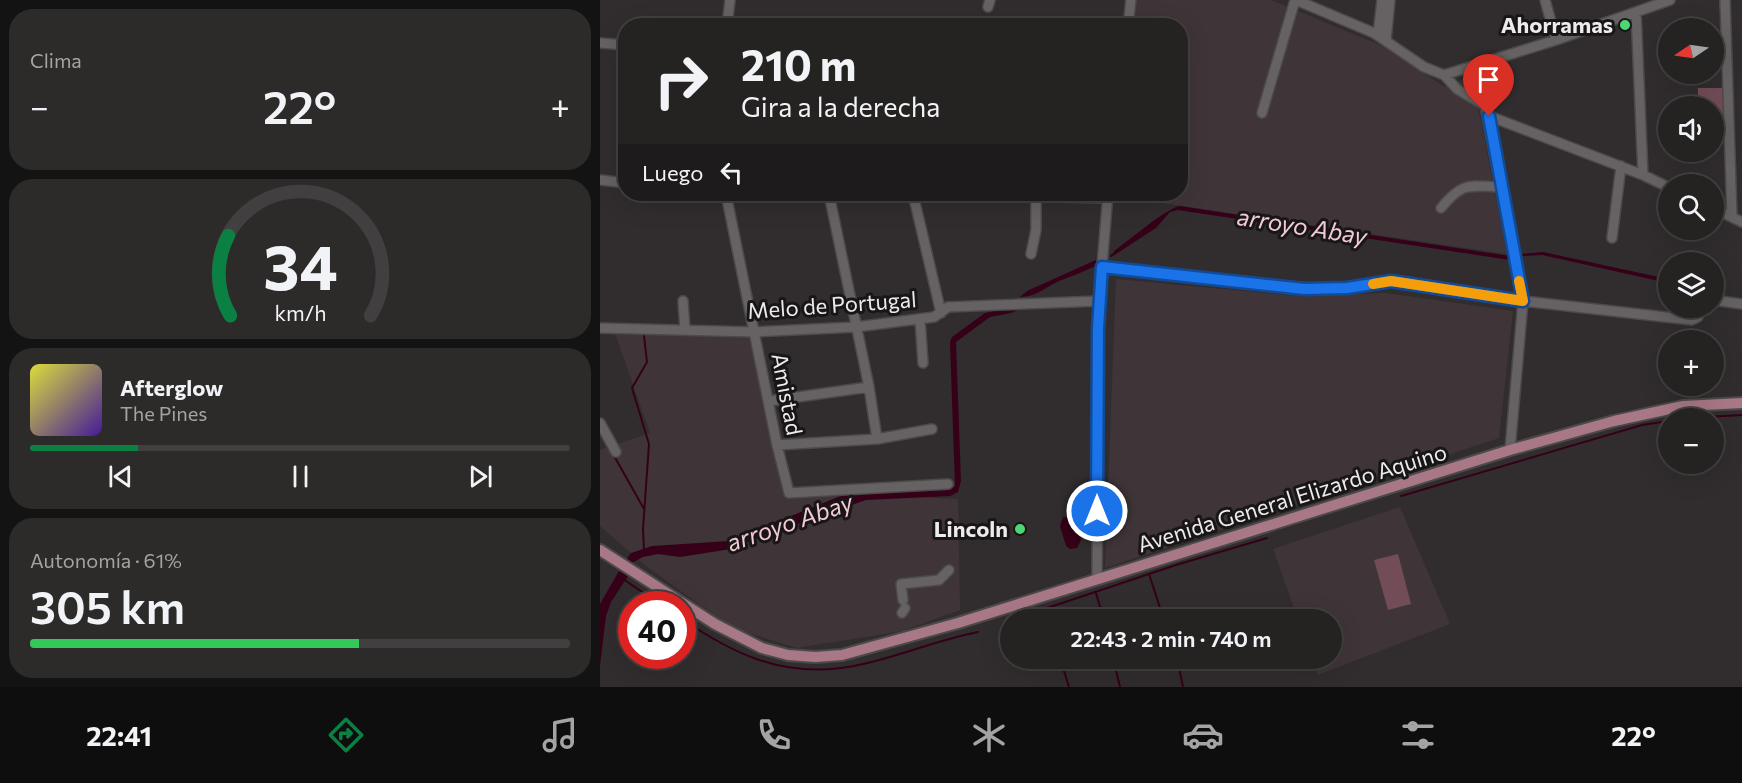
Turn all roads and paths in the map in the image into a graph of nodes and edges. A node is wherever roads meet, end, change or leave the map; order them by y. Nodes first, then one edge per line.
1 (730, 0) edge
2 (1131, 0) edge
3 (1297, 0) edge
4 (1382, 0) edge
5 (1390, 0) edge
6 (1545, 0) edge
7 (1670, 0) edge
8 (1725, 0) edge
9 (1636, 12) junction
10 (728, 18) edge
11 (1129, 18) edge
12 (1382, 38) junction
13 (1556, 40) junction
14 (600, 43) edge
15 (618, 44) edge
16 (1477, 65) junction
17 (1444, 75) junction
18 (1488, 111) junction
19 (1262, 112) dead end
20 (1621, 166) junction
21 (1643, 175) junction
22 (600, 180) edge
23 (618, 182) edge
24 (1658, 182) edge
25 (1502, 187) junction
26 (727, 201) edge
27 (830, 201) edge
28 (915, 201) edge
29 (1036, 201) edge
30 (1108, 201) edge
31 (1441, 208) dead end
32 (1724, 213) edge
33 (1732, 217) junction
34 (1742, 222) edge
35 (1612, 238) dead end
36 (1031, 254) dead end
37 (1102, 267) junction
38 (684, 301) dead end
39 (1099, 301) junction
40 (1523, 301) junction
41 (1724, 302) edge
42 (1742, 304) edge
43 (941, 313) junction
44 (1658, 316) edge
45 (1674, 318) edge
46 (1697, 318) edge
47 (920, 319) junction
48 (856, 327) junction
49 (600, 328) edge
50 (685, 330) junction
51 (754, 332) junction
52 (923, 363) dead end
53 (869, 387) junction
54 (769, 401) junction
55 (1742, 403) edge
56 (600, 423) edge
57 (932, 429) dead end
58 (877, 439) junction
59 (777, 445) junction
60 (1510, 450) junction
61 (616, 452) dead end
62 (948, 484) dead end
63 (600, 550) edge
64 (949, 570) dead end
65 (1097, 579) junction
66 (902, 603) dead end

1 - 10 street
2 - 11 street
3 - 12 street
3 - 19 street
4 - 12 street
5 - 12 street
6 - 13 street
7 - 9 street
8 - 33 street
9 - 13 street
9 - 21 street
12 - 17 street
13 - 16 street
14 - 15 street
16 - 17 street
16 - 18 street
17 - 18 street
18 - 20 street
18 - 25 street
20 - 21 street
20 - 35 street
21 - 24 street
22 - 23 street
25 - 31 street
25 - 40 street
26 - 51 street, Amistad
27 - 48 street
28 - 43 street
29 - 36 street
30 - 37 street
32 - 33 street
33 - 34 street
37 - 39 street
37 - 40 street
38 - 50 street
39 - 43 street, Melo de Portugal
39 - 65 street
40 - 44 street
40 - 60 street
41 - 42 street
43 - 47 street, Melo de Portugal
45 - 46 street
47 - 48 street, Melo de Portugal
47 - 52 street
48 - 51 street, Melo de Portugal
48 - 53 street
49 - 50 street, Melo de Portugal
50 - 51 street, Melo de Portugal
51 - 54 street, Amistad
53 - 54 street
53 - 58 street
54 - 59 street, Amistad
55 - 60 main road, Avenida General Elizardo Aquino
56 - 61 street
57 - 58 street
58 - 59 street
59 - 62 street, Amistad
60 - 65 main road, Avenida General Elizardo Aquino
63 - 65 main road, Avenida General Elizardo Aquino
64 - 66 street

